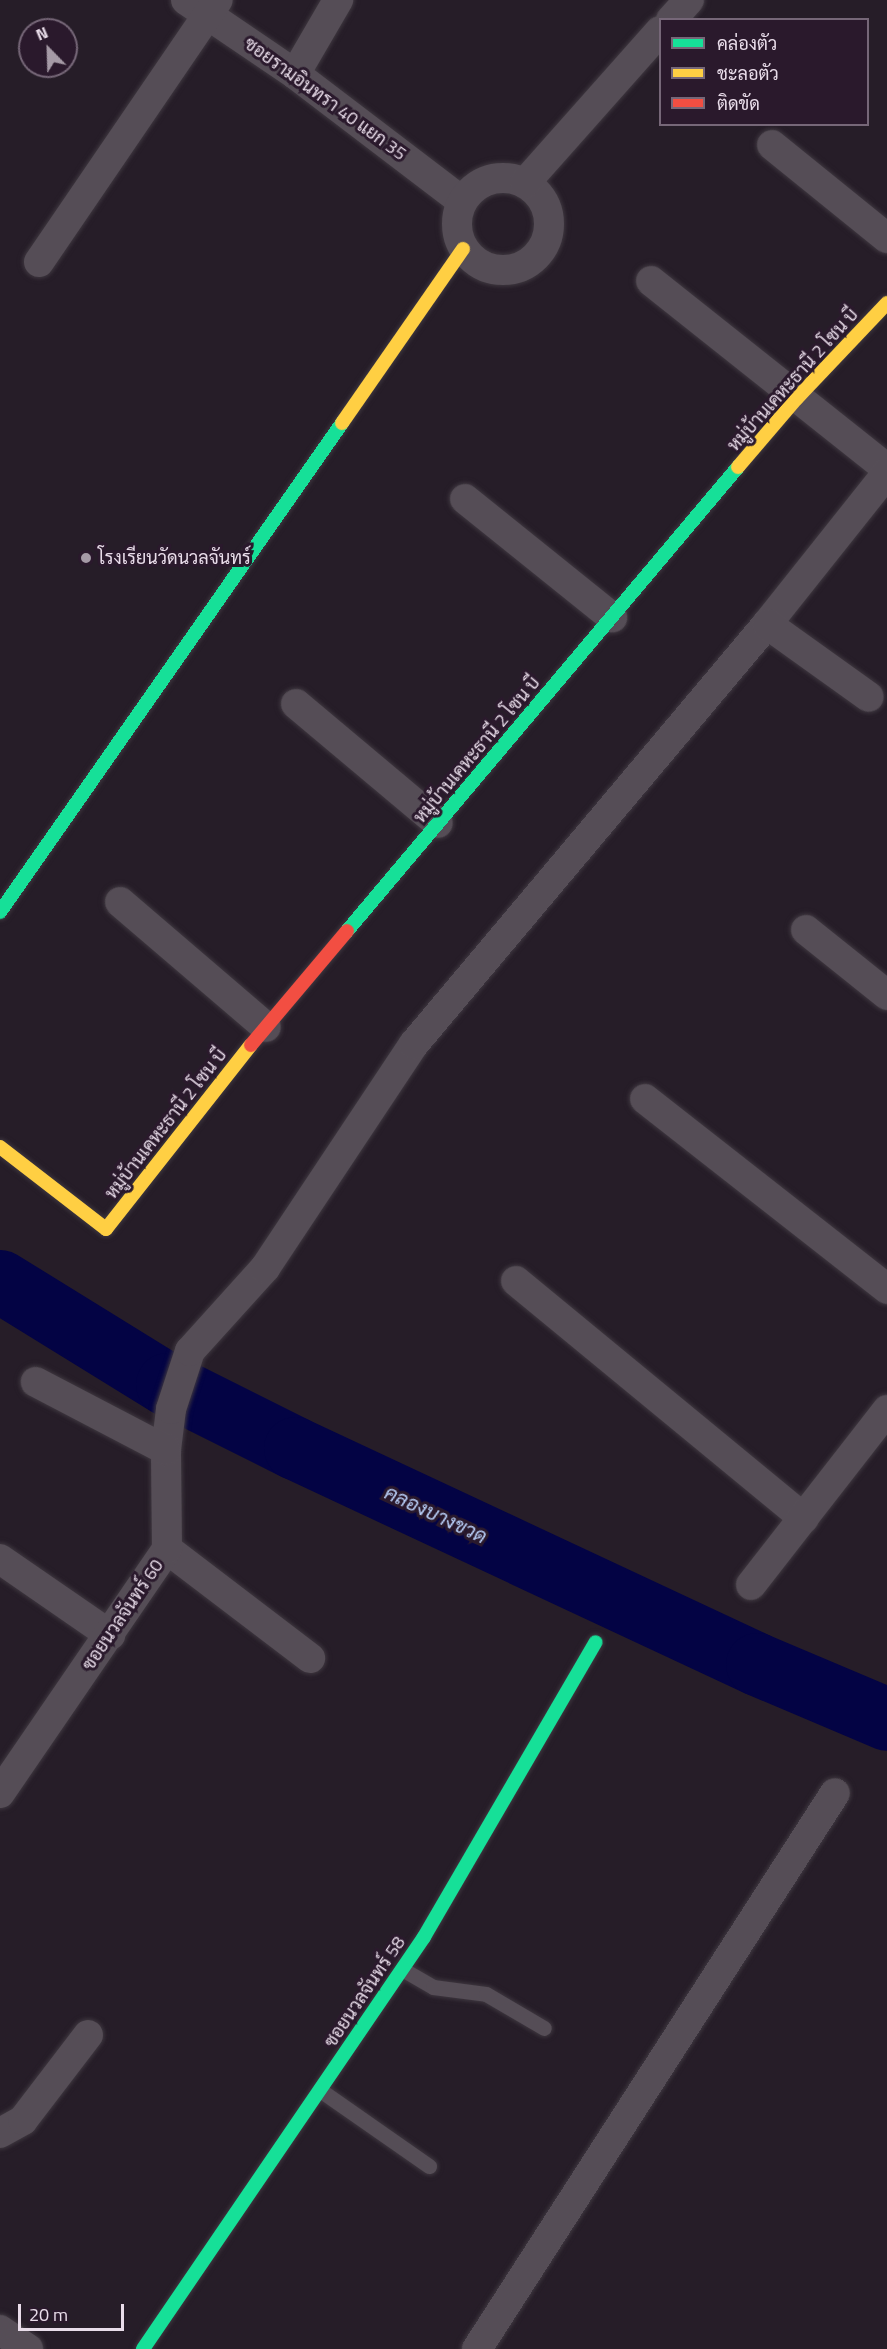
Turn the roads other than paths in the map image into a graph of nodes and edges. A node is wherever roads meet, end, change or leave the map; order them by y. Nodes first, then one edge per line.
1 (339, 0) edge
2 (689, 0) edge
3 (205, 5) edge
4 (673, 18) edge
5 (659, 33) edge
6 (294, 74) junction
7 (772, 145) dead end
8 (525, 183) junction
9 (462, 201) junction
10 (887, 238) edge
11 (464, 249) junction
12 (39, 262) dead end
13 (651, 281) dead end
14 (887, 303) edge
15 (797, 399) junction
16 (887, 471) edge
17 (465, 499) dead end
18 (612, 617) junction
19 (767, 624) junction
20 (869, 697) dead end
21 (296, 704) dead end
22 (438, 823) junction
23 (120, 902) dead end
24 (0, 912) edge
25 (806, 930) dead end
26 (887, 995) edge
27 (266, 1027) junction
28 (645, 1099) dead end
29 (0, 1147) edge
30 (516, 1281) dead end
31 (887, 1289) edge
32 (36, 1382) dead end
33 (887, 1410) edge
34 (166, 1450) junction
35 (804, 1518) junction
36 (167, 1549) junction
37 (0, 1559) edge
38 (751, 1585) dead end
39 (110, 1635) junction
40 (596, 1642) dead end
41 (310, 1658) dead end
42 (0, 1793) edge
43 (835, 1793) dead end
44 (402, 1969) junction
45 (544, 2028) dead end
46 (88, 2035) dead end
47 (320, 2090) junction
48 (0, 2133) edge
49 (429, 2166) dead end
50 (0, 2330) edge
51 (28, 2349) edge
52 (143, 2349) edge
53 (477, 2349) edge

1 - 6 street
2 - 4 street
3 - 6 street, ซอยรามอินทรา 40 แยก 35
3 - 12 street
5 - 8 street
6 - 9 street, ซอยรามอินทรา 40 แยก 35
7 - 10 street
8 - 9 street
8 - 11 street
9 - 11 street
11 - 24 street
13 - 15 street
14 - 15 street, หมู่บ้านเคหะธานี 2 โซน บี
15 - 16 street
15 - 18 street, หมู่บ้านเคหะธานี 2 โซน บี
16 - 19 street
17 - 18 street
18 - 22 street, หมู่บ้านเคหะธานี 2 โซน บี
19 - 20 street
19 - 34 street, ซอยนวลจันทร์ 60
21 - 22 street
22 - 27 street, หมู่บ้านเคหะธานี 2 โซน บี
23 - 27 street
25 - 26 street
27 - 29 street, หมู่บ้านเคหะธานี 2 โซน บี
28 - 31 street
30 - 35 street
32 - 34 street
33 - 35 street
34 - 36 street, ซอยนวลจันทร์ 60
35 - 38 street
36 - 39 street, ซอยนวลจันทร์ 60
36 - 41 street
37 - 39 street
39 - 42 street, ซอยนวลจันทร์ 60
40 - 44 street, ซอยนวลจันทร์ 58
43 - 53 street
44 - 45 lane
44 - 47 street, ซอยนวลจันทร์ 58
46 - 48 street
47 - 49 lane
47 - 52 street, ซอยนวลจันทร์ 58
50 - 51 street

